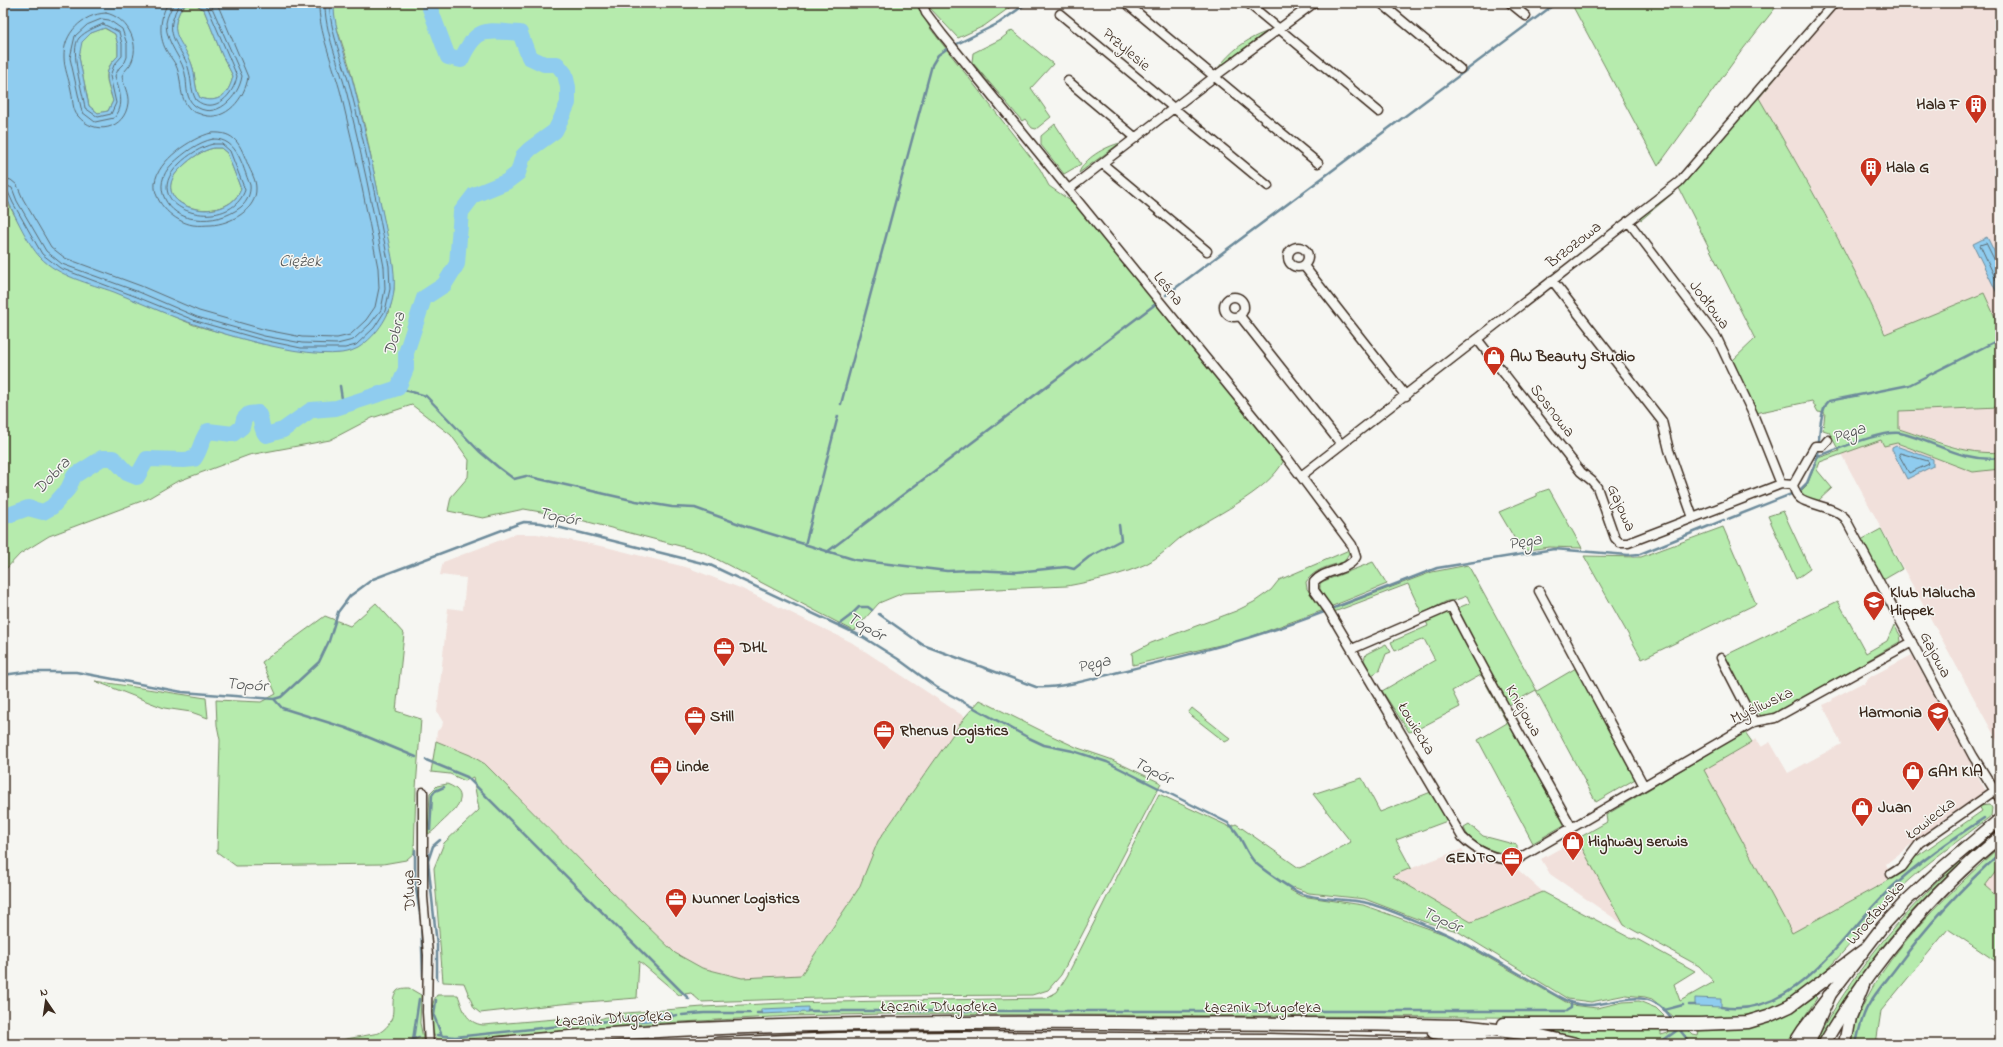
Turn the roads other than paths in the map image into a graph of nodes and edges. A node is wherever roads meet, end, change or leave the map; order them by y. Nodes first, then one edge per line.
1 (922, 3) edge
2 (1126, 3) edge
3 (1248, 3) edge
4 (1314, 3) edge
5 (1381, 3) edge
6 (1510, 3) edge
7 (1834, 3) edge
8 (1060, 14) dead end
9 (1526, 16) dead end
10 (1280, 29) junction
11 (1460, 69) dead end
12 (1214, 77) junction
13 (1068, 81) dead end
14 (1174, 108) junction
15 (1379, 112) dead end
16 (1136, 138) junction
17 (1318, 163) dead end
18 (1103, 164) junction
19 (1268, 186) dead end
20 (1070, 189) junction
21 (1628, 221) junction
22 (1207, 251) dead end
23 (1304, 266) dead end
24 (1552, 280) junction
25 (1240, 316) dead end
26 (1477, 339) junction
27 (1406, 396) junction
28 (1342, 444) junction
29 (1822, 444) dead end
30 (1301, 476) junction
31 (1592, 481) joint
32 (1782, 484) junction
33 (1795, 489) junction
34 (1693, 518) junction
35 (1314, 582) joint
36 (1539, 591) dead end
37 (1912, 642) junction
38 (1352, 649) junction
39 (1721, 658) dead end
40 (1754, 722) junction
41 (1644, 786) junction
42 (1994, 791) junction
43 (423, 792) dead end
44 (2000, 799) edge
45 (2000, 819) edge
46 (1572, 828) junction
47 (2000, 837) edge
48 (1518, 859) joint
49 (1891, 874) dead end
50 (1863, 951) junction
51 (1863, 985) junction
52 (1829, 996) junction
53 (1387, 1026) junction
54 (1462, 1026) junction
55 (1353, 1042) junction
56 (429, 1044) edge
57 (491, 1044) edge
58 (717, 1044) edge
59 (1367, 1044) edge
60 (1427, 1044) edge
61 (1502, 1044) edge
62 (1576, 1044) edge
63 (1794, 1044) edge
64 (1808, 1044) edge
65 (1824, 1044) edge
66 (1845, 1044) edge

1 - 20 street, Leśna
2 - 12 street
3 - 10 street
4 - 10 street
5 - 11 street
6 - 9 street
7 - 21 street, Brzozowa
8 - 14 street, Przylesie
10 - 12 street
10 - 15 street
12 - 14 street
12 - 17 street
13 - 16 street
14 - 16 street
14 - 19 street, Przylesie
16 - 18 street
18 - 20 street
18 - 22 street
20 - 30 street, Leśna
21 - 24 street, Brzozowa
21 - 32 street, Jodłowa
23 - 27 street
24 - 26 street, Brzozowa
24 - 34 street
25 - 28 street
26 - 27 street, Brzozowa
26 - 31 street, Sosnowa
27 - 28 street, Brzozowa
28 - 30 street, Brzozowa
29 - 33 street
30 - 35 street, Leśna
31 - 34 street, Gajowa
32 - 33 street, Gajowa
32 - 34 street, Gajowa
33 - 37 street, Gajowa
35 - 38 street, Łowiecka
36 - 41 street
37 - 40 street, Myśliwska
37 - 42 street, Gajowa
38 - 46 street, Kniejowa
38 - 48 street, Łowiecka
39 - 40 street
40 - 41 street, Myśliwska
41 - 46 street, Myśliwska
42 - 44 street, Gajowa
42 - 49 street, Łowiecka
43 - 56 street, Długa
45 - 50 main road, Wrocławska
46 - 48 street, Myśliwska
47 - 51 main road, Wrocławska
50 - 52 main road, Wrocławska
50 - 54 main road
51 - 65 main road, Wrocławska
51 - 66 main road
52 - 63 main road, Wrocławska
52 - 64 main road
53 - 54 main road
53 - 57 main road, Łącznik Długołęka
53 - 61 main road
54 - 62 main road
55 - 58 main road, Łącznik Długołęka
55 - 59 main road
55 - 60 main road

